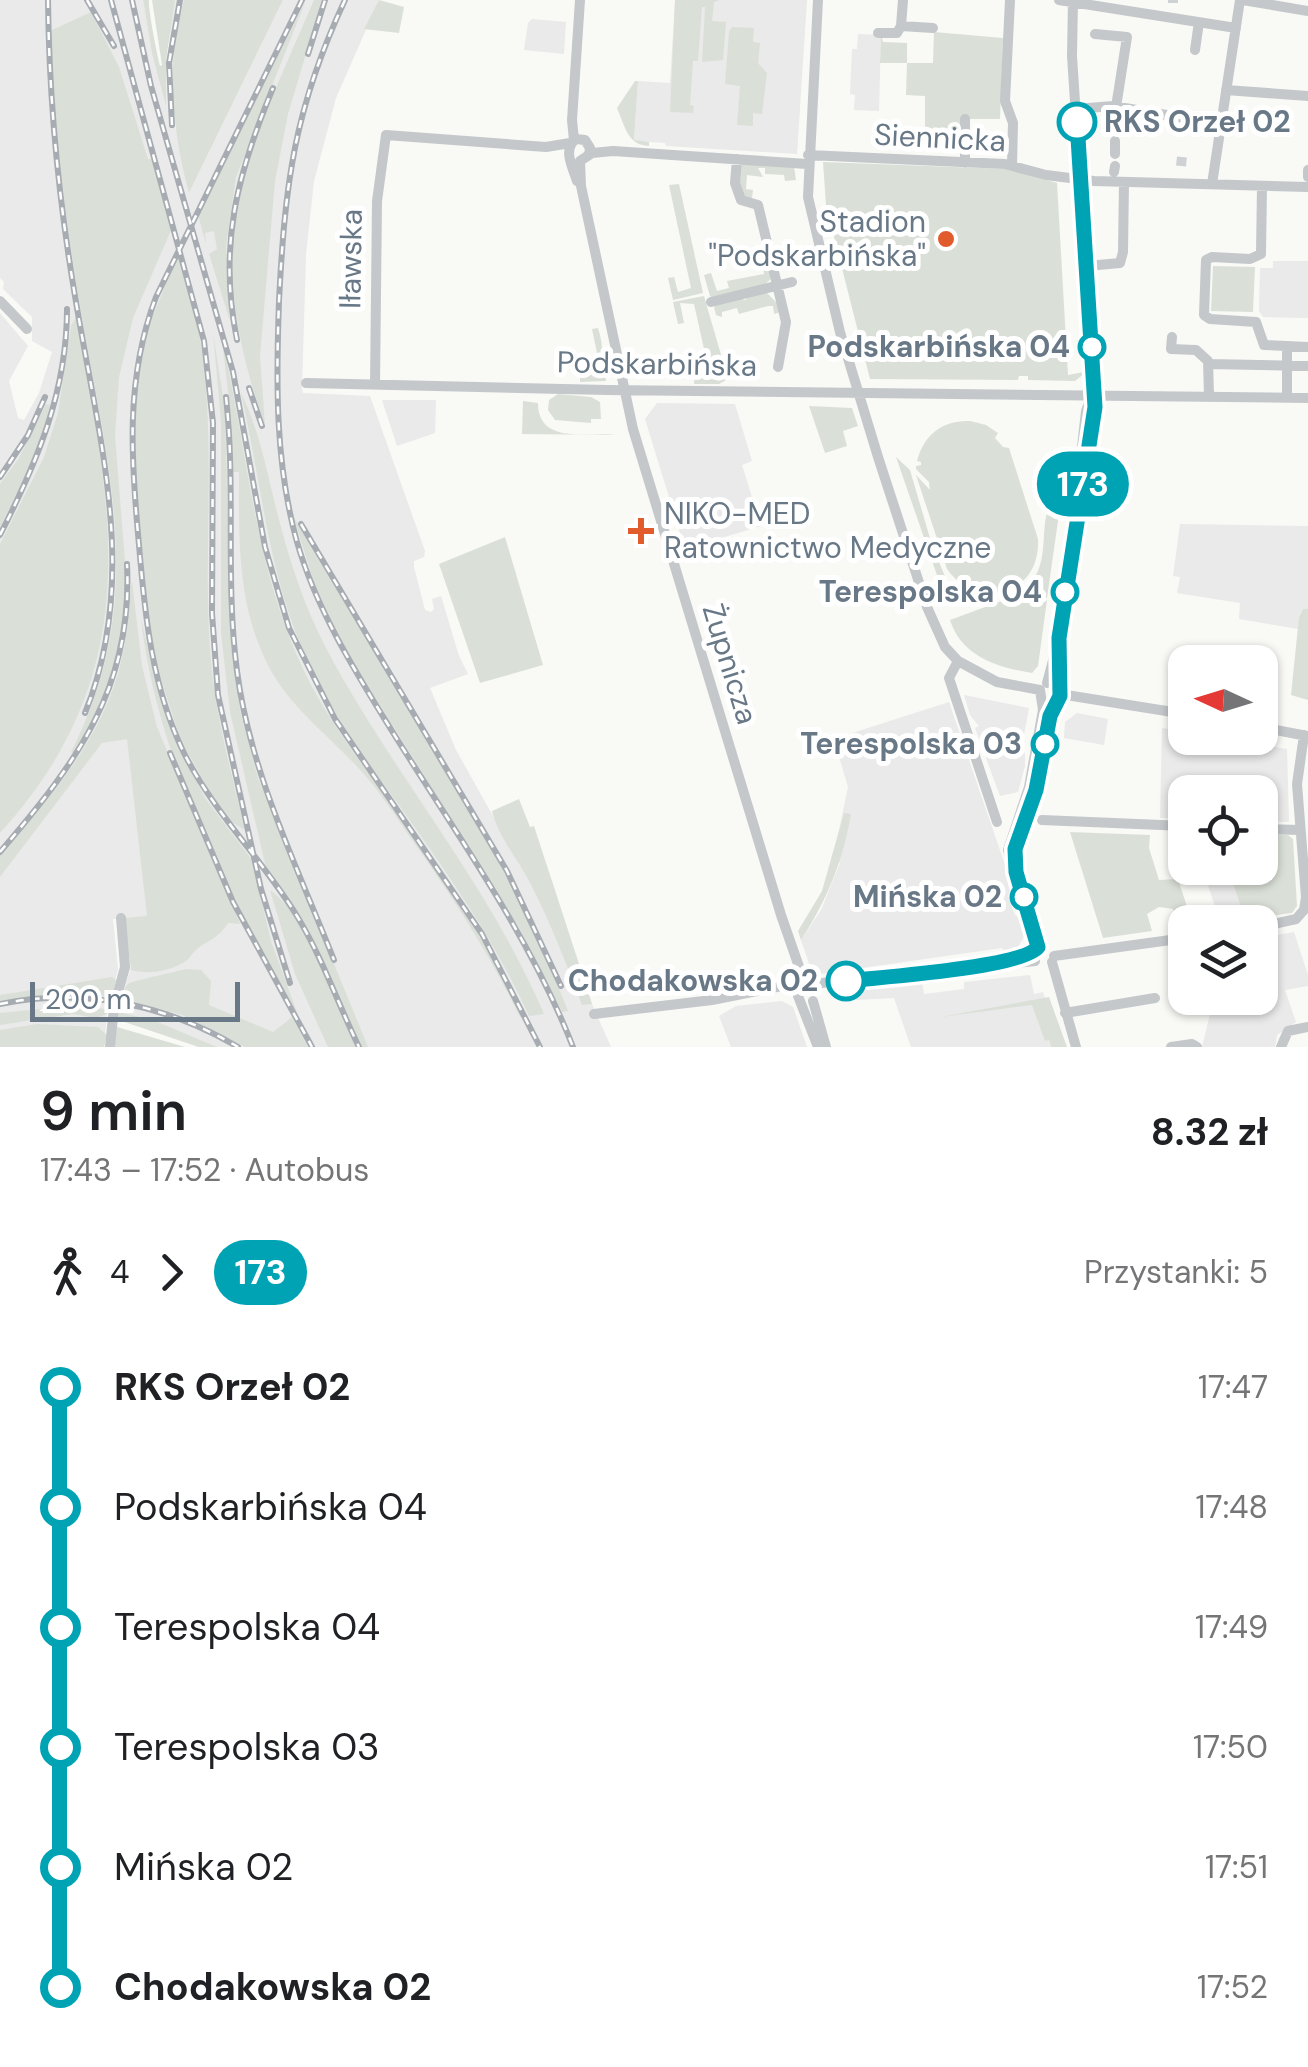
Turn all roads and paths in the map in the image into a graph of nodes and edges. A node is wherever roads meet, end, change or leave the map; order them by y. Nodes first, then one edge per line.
1 (580, 0) edge
2 (818, 0) edge
3 (903, 0) edge
4 (1010, 0) edge
5 (1059, 0) edge
6 (1241, 0) edge
7 (1073, 1) edge
8 (1173, 2) dead end
9 (1308, 11) edge
10 (1170, 17) junction
11 (1199, 22) junction
12 (901, 26) junction
13 (933, 28) dead end
14 (1236, 28) junction
15 (1072, 31) junction
16 (878, 32) dead end
17 (1194, 50) dead end
18 (1226, 90) junction
19 (1308, 99) edge
20 (1116, 106) junction
21 (1076, 109) junction
22 (965, 119) dead end
23 (1220, 124) junction
24 (386, 135) joint
25 (1115, 141) dead end
26 (578, 149) junction
27 (737, 159) junction
28 (808, 160) junction
29 (964, 163) junction
30 (1115, 164) dead end
31 (1012, 166) junction
32 (1082, 180) junction
33 (1124, 182) junction
34 (1212, 184) junction
35 (1262, 186) junction
36 (1308, 186) edge
37 (1088, 266) junction
38 (792, 282) dead end
39 (777, 286) junction
40 (0, 300) edge
41 (712, 302) dead end
42 (27, 329) dead end
43 (1172, 337) dead end
44 (1288, 346) junction
45 (1308, 347) edge
46 (1209, 364) junction
47 (1288, 366) junction
48 (1308, 366) edge
49 (778, 368) dead end
50 (306, 383) dead end
51 (374, 385) junction
52 (626, 390) junction
53 (857, 392) junction
54 (1092, 395) junction
55 (1209, 396) junction
56 (1288, 397) junction
57 (1308, 398) edge
58 (1059, 638) junction
59 (958, 661) junction
60 (1051, 692) junction
61 (1168, 711) edge
62 (1278, 731) edge
63 (1306, 736) edge
64 (1042, 820) dead end
65 (997, 822) dead end
66 (1168, 825) edge
67 (1278, 829) edge
68 (1300, 830) junction
69 (121, 918) dead end
70 (1278, 925) edge
71 (1168, 940) edge
72 (1043, 956) junction
73 (806, 992) junction
74 (1156, 998) dead end
75 (1064, 1013) junction
76 (594, 1014) dead end
77 (1308, 1027) edge
78 (110, 1047) edge
79 (818, 1047) edge
80 (826, 1047) edge
81 (1076, 1047) edge
82 (1171, 1047) edge
83 (1197, 1047) edge
84 (1281, 1047) edge

1 - 26 street, Żupnicza
2 - 28 street
3 - 12 street
4 - 31 street
5 - 7 street
6 - 9 street
6 - 14 street
7 - 10 street
7 - 15 street
8 - 10 street
10 - 11 street
11 - 14 street
11 - 17 street
12 - 13 street
12 - 16 street
14 - 18 street
15 - 20 street
15 - 21 street
18 - 19 street
18 - 23 street
20 - 21 street
20 - 23 street
21 - 32 street
22 - 29 street
23 - 34 street
24 - 26 street, Siennicka
24 - 51 street, Iławska
25 - 30 street
26 - 27 street, Siennicka
26 - 52 street, Żupnicza
27 - 28 street, Siennicka
27 - 39 street
28 - 29 street, Siennicka
28 - 53 street
29 - 31 street, Siennicka
31 - 32 street, Siennicka
32 - 33 street, Siennicka
32 - 37 street
33 - 34 street, Siennicka
33 - 37 street
34 - 35 street, Siennicka
35 - 36 street, Siennicka
35 - 44 street
37 - 54 street
38 - 39 street
39 - 41 street
39 - 49 street
40 - 42 street
43 - 46 street
44 - 45 street
44 - 47 street
46 - 47 street
46 - 55 street
47 - 48 street
47 - 56 street
50 - 51 street, Podskarbińska
51 - 52 street, Podskarbińska
52 - 53 street, Podskarbińska
52 - 73 street, Żupnicza
53 - 54 street, Podskarbińska
53 - 59 street
54 - 55 street, Podskarbińska
54 - 58 street
55 - 56 street, Podskarbińska
56 - 57 street, Podskarbińska
58 - 60 street
58 - 60 street
59 - 60 street
59 - 65 street
60 - 61 street
60 - 72 street
62 - 63 street
63 - 68 street
64 - 66 street
67 - 68 street
68 - 70 street
69 - 78 street
71 - 72 street
72 - 73 street
72 - 75 street
73 - 76 street
73 - 79 street, Żupnicza
73 - 80 street, Żupnicza
74 - 75 street
75 - 81 street
77 - 84 street
82 - 83 street

